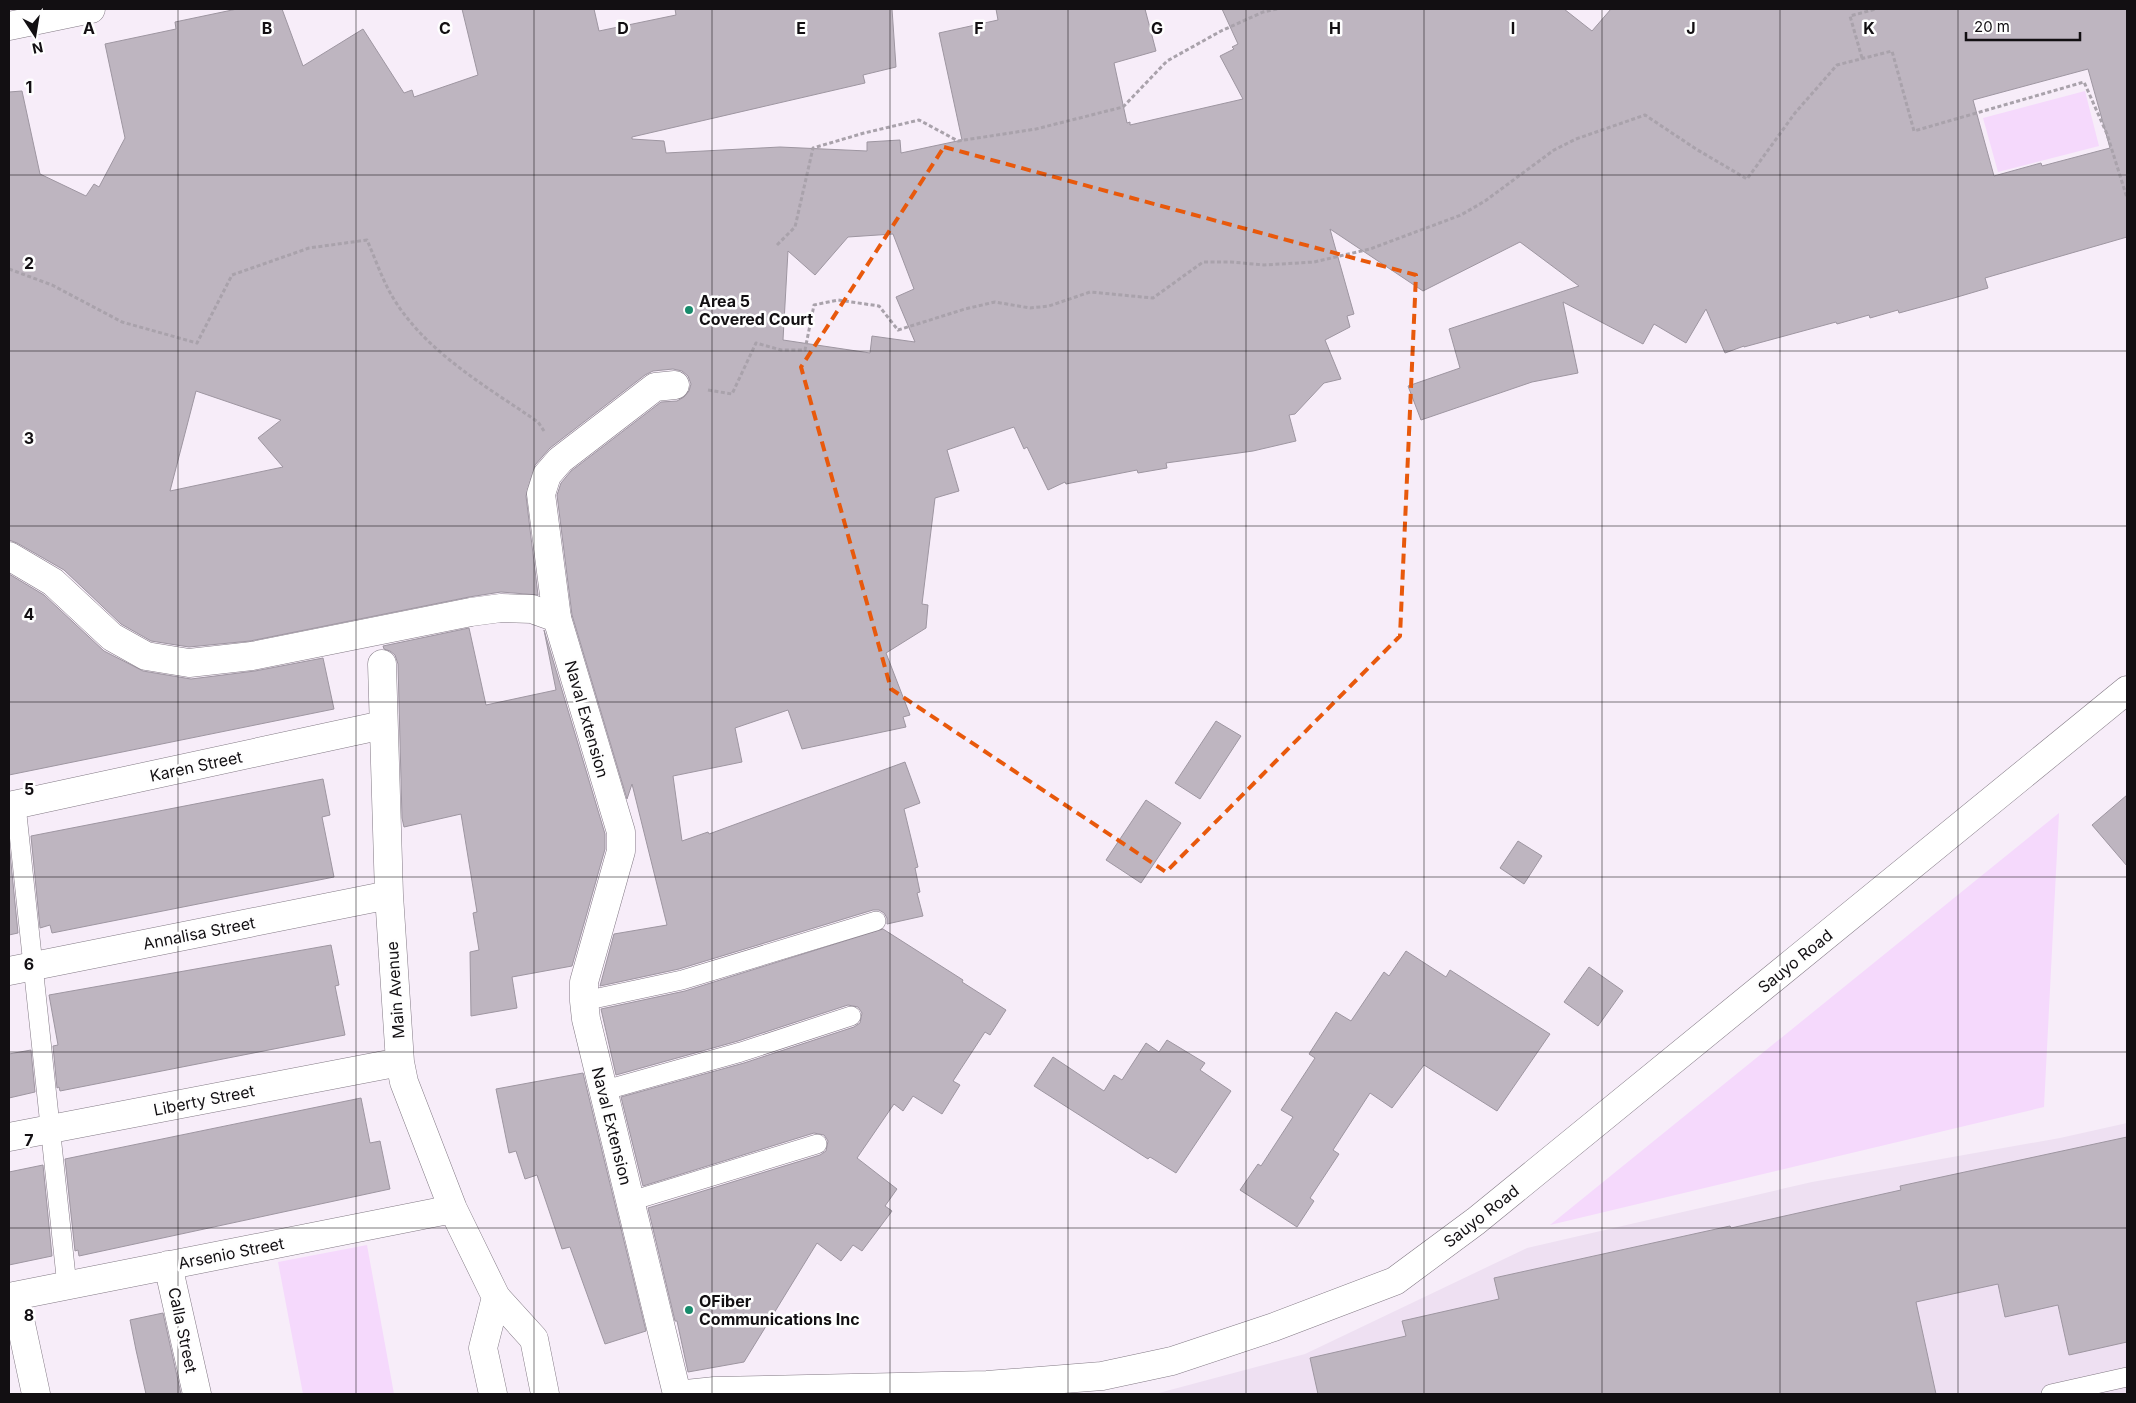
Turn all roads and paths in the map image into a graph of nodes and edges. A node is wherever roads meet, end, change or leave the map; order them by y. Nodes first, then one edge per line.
1 (91, 9) edge
2 (1277, 9) edge
3 (1876, 9) edge
4 (9, 26) edge
5 (1862, 58) junction
6 (2127, 198) edge
7 (777, 245) dead end
8 (9, 269) edge
9 (675, 384) joint
10 (560, 460) junction
11 (9, 556) edge
12 (558, 618) junction
13 (382, 664) dead end
14 (2127, 690) edge
15 (383, 725) junction
16 (12, 805) edge
17 (389, 895) junction
18 (876, 921) dead end
19 (21, 968) edge
20 (584, 1000) junction
21 (851, 1016) dead end
22 (400, 1062) junction
23 (602, 1091) junction
24 (50, 1129) junction
25 (9, 1137) edge
26 (817, 1144) dead end
27 (630, 1201) junction
28 (453, 1209) junction
29 (168, 1266) junction
30 (67, 1286) junction
31 (12, 1297) edge
32 (496, 1297) junction
33 (2127, 1377) edge
34 (990, 1390) edge
35 (36, 1394) edge
36 (197, 1394) edge
37 (493, 1394) edge
38 (546, 1394) edge
39 (677, 1394) edge
40 (686, 1394) edge
41 (2051, 1394) edge

1 - 4 street
2 - 7 path
3 - 5 path
5 - 6 path
5 - 9 path
8 - 10 path
9 - 10 street, Naval Extension
10 - 12 street, Naval Extension
11 - 12 street
12 - 20 street, Naval Extension
13 - 15 street, Main Avenue
14 - 34 street, Sauyo Road
15 - 16 street, Karen Street
15 - 17 street, Main Avenue
16 - 19 lane
17 - 19 street, Annalisa Street
17 - 22 street, Main Avenue
18 - 20 lane
19 - 24 lane
20 - 23 street, Naval Extension
21 - 23 lane
22 - 24 street, Liberty Street
22 - 28 street, Main Avenue
23 - 27 street, Naval Extension
24 - 25 street, Liberty Street
24 - 30 lane
26 - 27 lane
27 - 39 street, Naval Extension
28 - 29 street, Arsenio Street
28 - 32 street, Main Avenue
29 - 30 street, Arsenio Street
29 - 36 street, Calla Street
30 - 31 street, Arsenio Street
31 - 35 street
32 - 37 street
32 - 38 street, Main Avenue
33 - 41 lane
34 - 40 street, Sauyo Road

